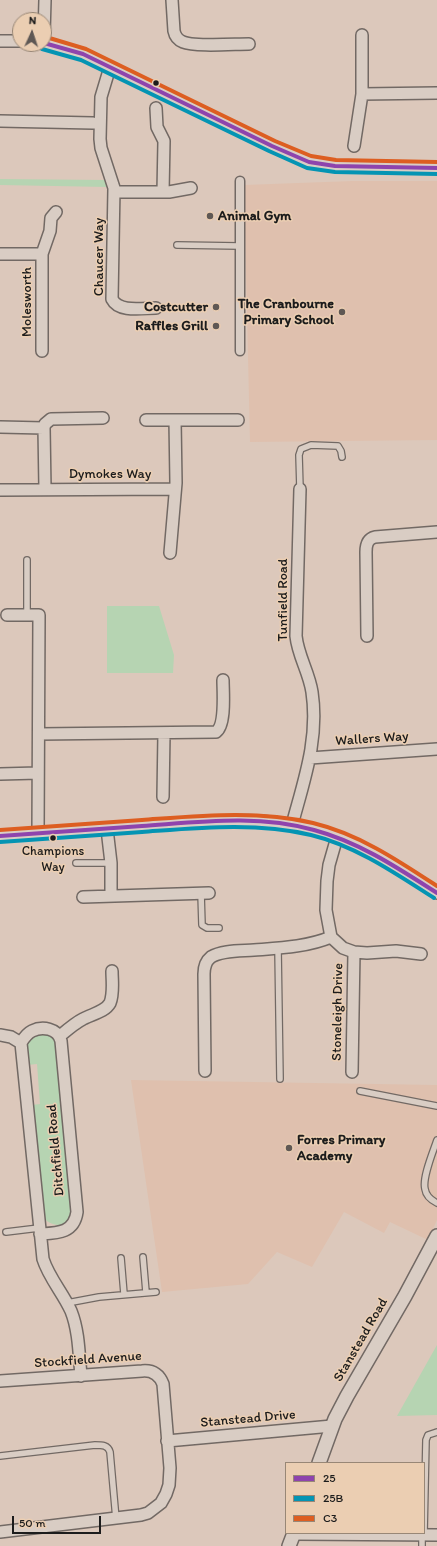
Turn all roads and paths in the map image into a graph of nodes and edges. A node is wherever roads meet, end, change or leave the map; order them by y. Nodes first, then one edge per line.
1 (45, 0) edge
2 (172, 0) edge
3 (45, 12) edge
4 (362, 35) dead end
5 (0, 41) edge
6 (12, 41) edge
7 (249, 44) dead end
8 (52, 45) edge
9 (110, 67) junction
10 (437, 93) edge
11 (362, 94) junction
12 (156, 108) dead end
13 (0, 121) edge
14 (93, 123) dead end
15 (354, 146) dead end
16 (437, 168) edge
17 (240, 181) dead end
18 (191, 188) dead end
19 (114, 192) junction
20 (163, 192) junction
21 (56, 212) dead end
22 (178, 245) dead end
23 (239, 246) junction
24 (0, 254) edge
25 (42, 254) junction
26 (156, 308) dead end
27 (42, 351) dead end
28 (240, 351) dead end
29 (103, 418) dead end
30 (146, 420) dead end
31 (175, 420) junction
32 (238, 420) dead end
33 (0, 427) edge
34 (44, 428) junction
35 (342, 457) dead end
36 (45, 489) junction
37 (175, 489) junction
38 (300, 489) joint
39 (0, 490) edge
40 (437, 532) edge
41 (170, 553) dead end
42 (27, 560) dead end
43 (7, 615) dead end
44 (27, 616) junction
45 (367, 636) dead end
46 (223, 680) dead end
47 (164, 733) junction
48 (39, 734) junction
49 (437, 750) edge
50 (310, 758) junction
51 (38, 773) junction
52 (0, 774) edge
53 (163, 797) dead end
54 (292, 825) junction
55 (107, 828) junction
56 (38, 834) junction
57 (0, 836) edge
58 (337, 837) junction
59 (76, 863) dead end
60 (111, 863) junction
61 (436, 890) edge
62 (205, 893) joint
63 (111, 896) junction
64 (83, 897) dead end
65 (219, 928) dead end
66 (331, 937) junction
67 (278, 949) junction
68 (354, 952) junction
69 (421, 954) dead end
70 (112, 971) dead end
71 (0, 1035) edge
72 (60, 1036) junction
73 (21, 1043) junction
74 (205, 1071) dead end
75 (352, 1072) dead end
76 (280, 1079) dead end
77 (360, 1091) dead end
78 (437, 1106) edge
79 (437, 1140) edge
80 (437, 1203) edge
81 (39, 1231) junction
82 (6, 1232) dead end
83 (437, 1236) edge
84 (143, 1257) dead end
85 (121, 1258) dead end
86 (146, 1292) junction
87 (156, 1292) dead end
88 (124, 1294) junction
89 (67, 1303) junction
90 (81, 1376) junction
91 (0, 1381) edge
92 (332, 1426) junction
93 (437, 1432) edge
94 (167, 1441) junction
95 (0, 1456) edge
96 (319, 1462) edge
97 (425, 1473) edge
98 (116, 1519) junction
99 (0, 1532) edge
100 (294, 1534) edge
101 (320, 1534) edge
102 (437, 1534) edge
103 (423, 1538) edge
104 (289, 1546) edge

1 - 3 street
2 - 7 street
4 - 11 street
5 - 6 street
8 - 9 street
9 - 16 street
9 - 19 street, Chaucer Way
10 - 11 street
11 - 15 street
12 - 20 street
13 - 14 street
17 - 23 street
18 - 20 street
19 - 20 street
19 - 26 street, Chaucer Way
21 - 25 street, Molesworth
22 - 23 lane
23 - 28 street
24 - 25 street, Molesworth
25 - 27 street, Molesworth
29 - 34 street
30 - 31 street
31 - 32 street
31 - 37 street
33 - 34 street
34 - 36 street
35 - 38 lane
36 - 37 street, Dymokes Way
36 - 39 street, Dymokes Way
37 - 41 street
38 - 50 street, Tunfield Road
40 - 45 street
42 - 44 lane
43 - 44 street
44 - 48 street
46 - 47 street
47 - 48 street
47 - 53 street
48 - 51 street
49 - 50 street, Wallers Way
50 - 54 street, Tunfield Road
51 - 52 street
51 - 56 street
54 - 55 street
54 - 58 street
55 - 56 street
55 - 60 street
56 - 57 street
58 - 61 street
58 - 66 street
59 - 60 lane
60 - 63 street
62 - 63 street
62 - 65 lane
63 - 64 street
66 - 67 street
66 - 68 street, Stoneleigh Drive
67 - 74 street
67 - 76 lane
68 - 69 street, Stoneleigh Drive
68 - 75 street, Stoneleigh Drive
70 - 72 street
71 - 73 street
72 - 73 street
72 - 81 street, Ditchfield Road
73 - 81 street, Ditchfield Road
77 - 78 lane
79 - 80 lane
81 - 82 lane
81 - 89 street, Ditchfield Road
83 - 92 street, Stanstead Road
84 - 86 lane
85 - 88 lane
86 - 87 lane
86 - 88 lane
88 - 89 lane
89 - 90 street, Ditchfield Road
90 - 91 street, Stockfield Avenue
90 - 94 street, Stockfield Avenue
92 - 94 street, Stanstead Drive
92 - 96 street, Stanstead Road
93 - 97 lane
94 - 98 street, Stockfield Avenue
95 - 98 lane
98 - 99 street, Stockfield Avenue
100 - 104 street
101 - 103 street
102 - 103 street

